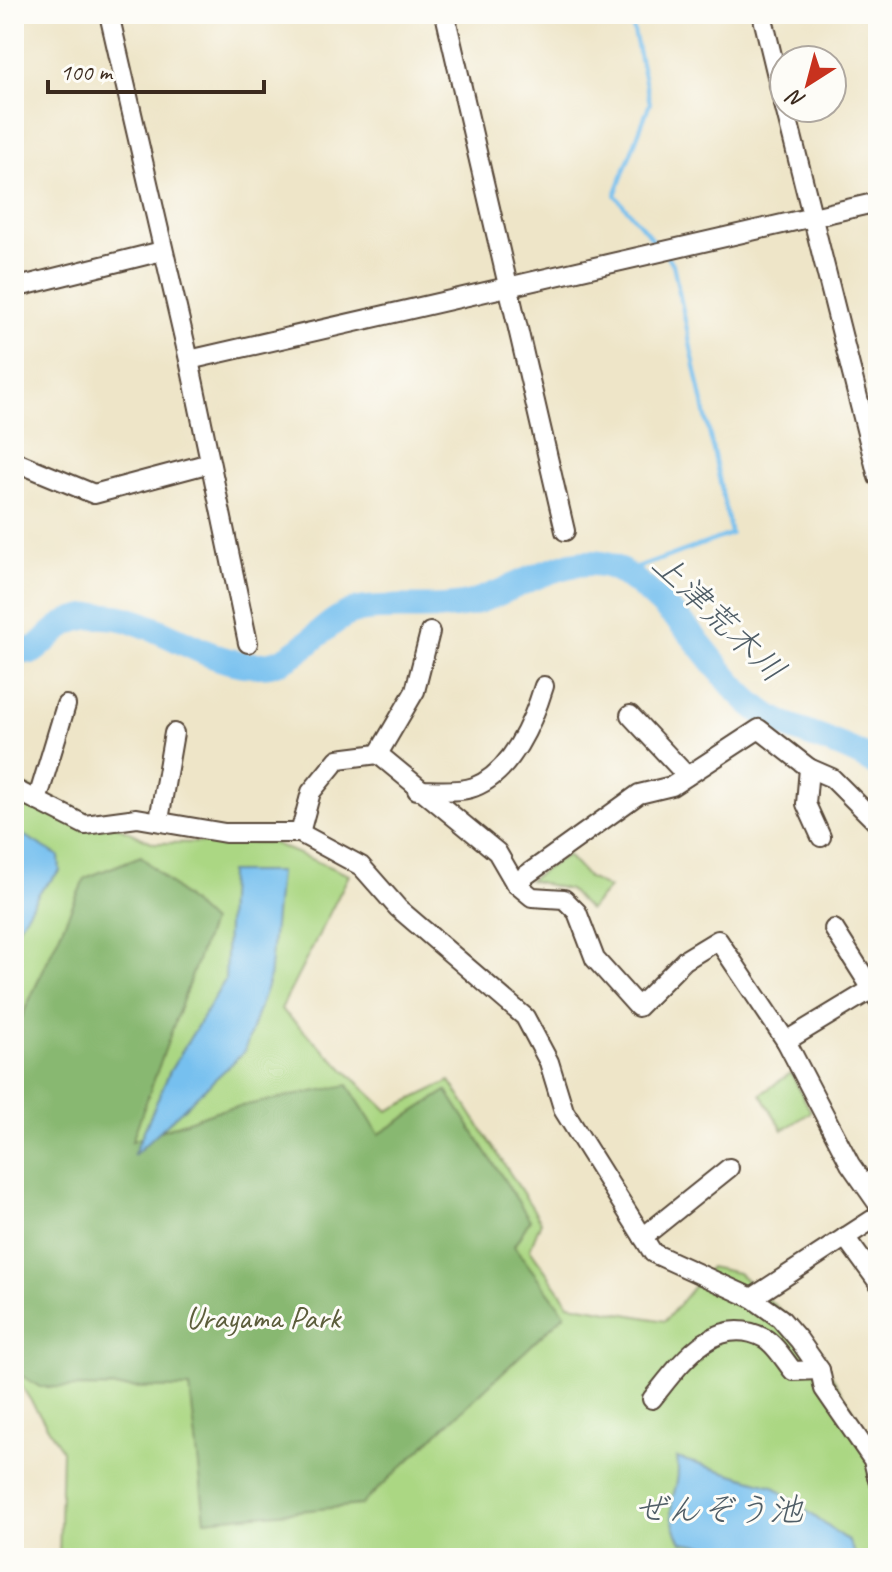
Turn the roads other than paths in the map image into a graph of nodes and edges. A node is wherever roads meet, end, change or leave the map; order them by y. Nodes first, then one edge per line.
1 (109, 14) edge
2 (445, 14) edge
3 (762, 14) edge
4 (769, 44) edge
5 (788, 124) edge
6 (878, 202) edge
7 (812, 218) junction
8 (162, 251) junction
9 (14, 288) edge
10 (507, 290) junction
11 (189, 360) junction
12 (14, 461) edge
13 (210, 463) junction
14 (878, 477) edge
15 (565, 531) dead end
16 (430, 632) dead end
17 (248, 643) dead end
18 (544, 686) dead end
19 (66, 705) dead end
20 (630, 715) dead end
21 (174, 733) dead end
22 (378, 754) junction
23 (809, 768) junction
24 (687, 776) junction
25 (14, 789) edge
26 (417, 790) junction
27 (37, 801) junction
28 (159, 820) junction
29 (878, 824) edge
30 (300, 833) junction
31 (821, 837) dead end
32 (515, 883) junction
33 (834, 929) dead end
34 (875, 994) edge
35 (786, 1041) junction
36 (729, 1168) dead end
37 (878, 1204) edge
38 (878, 1216) edge
39 (643, 1237) junction
40 (845, 1237) junction
41 (878, 1282) edge
42 (752, 1298) junction
43 (820, 1370) junction
44 (652, 1399) dead end
45 (876, 1459) edge
46 (878, 1480) edge

1 - 8 street
2 - 10 street
3 - 4 street
5 - 7 street
6 - 7 street
7 - 10 street
7 - 14 street
8 - 9 street
8 - 11 street
10 - 11 street
10 - 15 street
11 - 13 street
12 - 13 street
13 - 17 street
16 - 22 street
18 - 26 street
19 - 27 street
20 - 24 street
21 - 28 street
22 - 26 street
22 - 30 street
23 - 24 street
23 - 29 street
23 - 31 street
24 - 32 street
25 - 27 street
26 - 32 street
27 - 28 street
28 - 30 street
30 - 39 street
32 - 35 street
33 - 34 street
34 - 35 street
35 - 37 street
36 - 39 street
38 - 40 street
39 - 42 street
40 - 41 street
40 - 42 street
42 - 43 street
43 - 44 street
43 - 45 street
45 - 46 street

